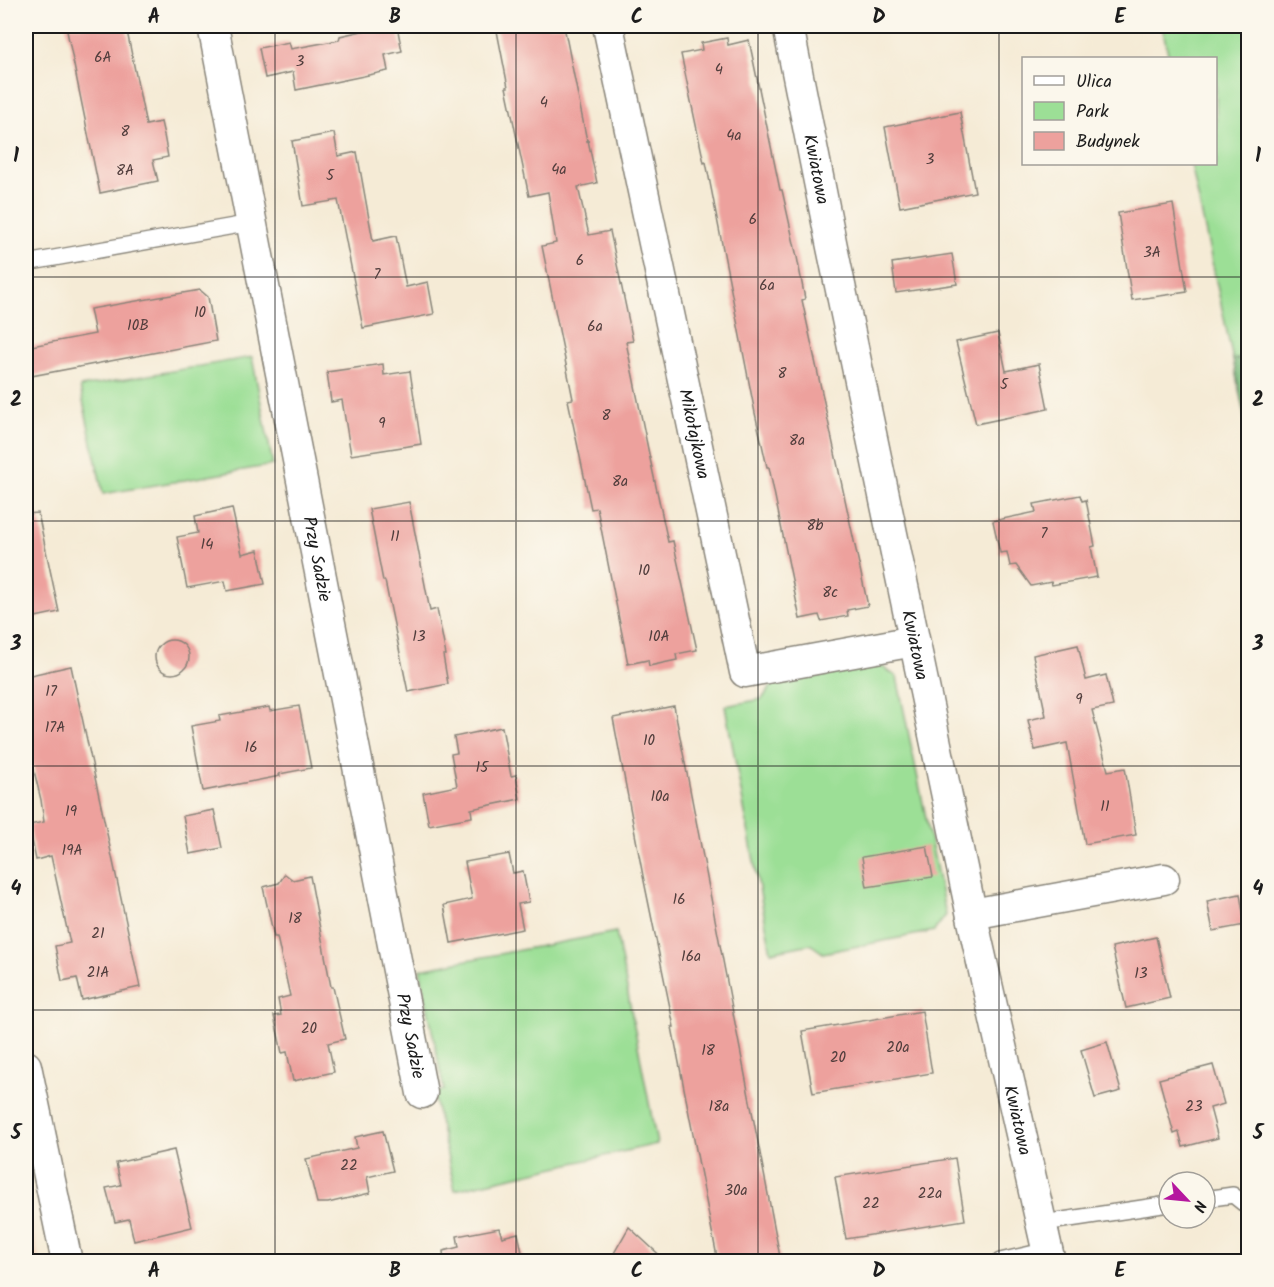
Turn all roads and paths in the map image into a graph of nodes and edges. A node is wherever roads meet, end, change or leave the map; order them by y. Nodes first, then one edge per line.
1 (213, 26) edge
2 (608, 26) edge
3 (788, 26) edge
4 (251, 223) junction
5 (26, 262) edge
6 (914, 641) junction
7 (1164, 879) dead end
8 (972, 914) junction
9 (26, 1066) edge
10 (422, 1093) dead end
11 (1217, 1197) edge
12 (1248, 1207) edge
13 (1157, 1208) edge
14 (1047, 1245) edge
15 (1000, 1261) edge
16 (67, 1262) edge

1 - 4 street, Przy Sadzie
2 - 6 street, Mikołajkowa
3 - 6 street, Kwiatowa
4 - 5 lane
4 - 10 street, Przy Sadzie
6 - 8 street, Kwiatowa
7 - 8 street
8 - 14 street, Kwiatowa
9 - 16 street
11 - 12 lane
13 - 14 lane
14 - 15 lane

